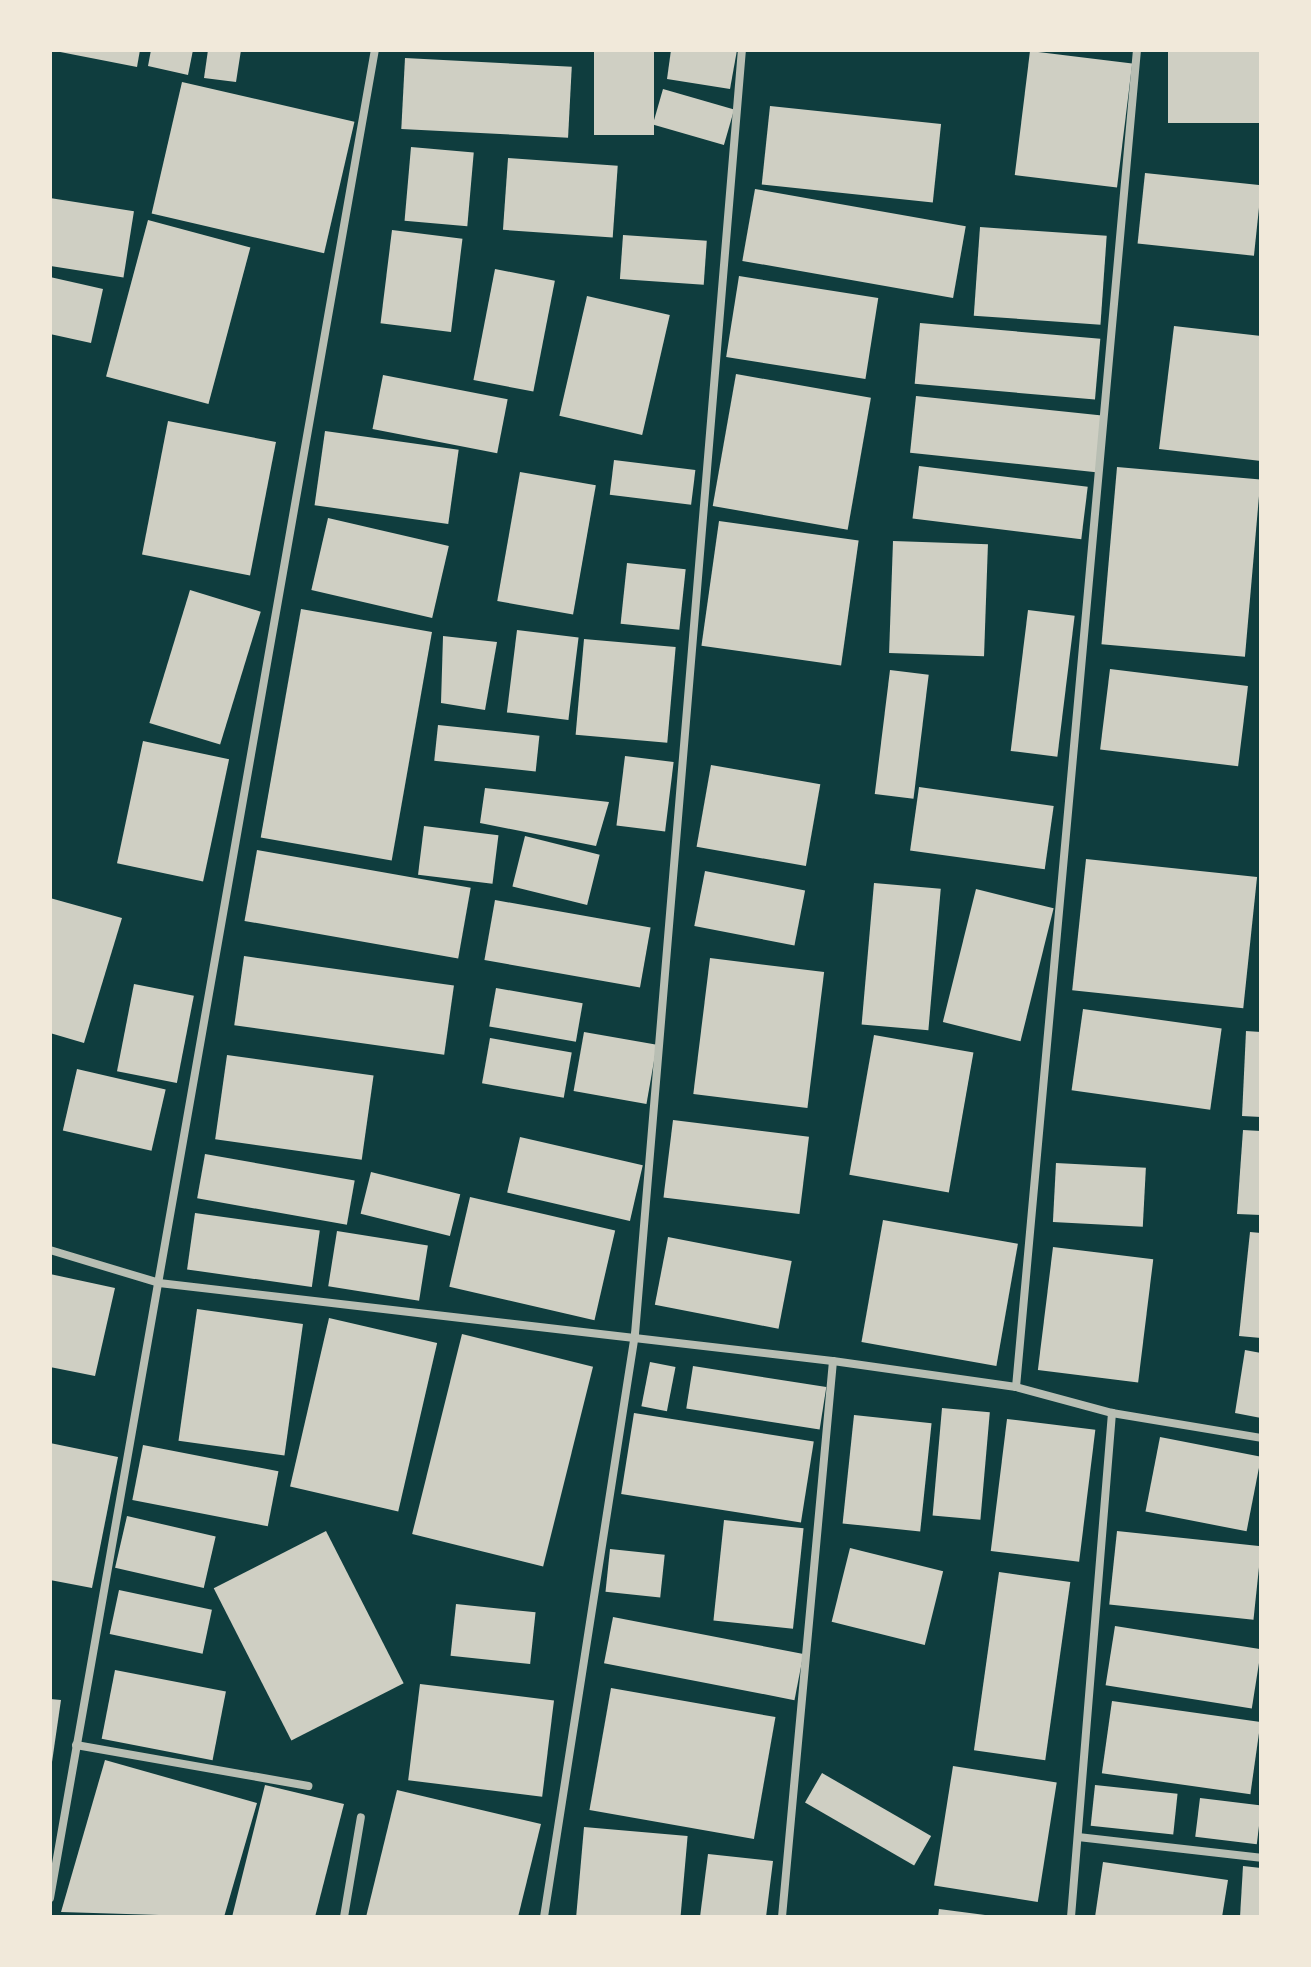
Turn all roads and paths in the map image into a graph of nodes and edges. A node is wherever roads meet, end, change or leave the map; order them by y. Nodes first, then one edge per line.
1 (375, 50) edge
2 (742, 50) edge
3 (1137, 50) edge
4 (50, 1250) edge
5 (159, 1283) junction
6 (635, 1334) junction
7 (833, 1361) junction
8 (1016, 1387) junction
9 (1112, 1413) junction
10 (1261, 1438) edge
11 (76, 1745) junction
12 (308, 1786) dead end
13 (361, 1817) dead end
14 (1078, 1837) junction
15 (1261, 1858) edge
16 (50, 1898) edge
17 (344, 1917) edge
18 (544, 1917) edge
19 (782, 1917) edge
20 (1071, 1917) edge

1 - 5 street
2 - 6 street
3 - 8 street
4 - 5 street
5 - 6 street
5 - 11 street
6 - 7 street
6 - 18 street
7 - 8 street
7 - 19 street
8 - 9 street
9 - 10 street
9 - 14 street
11 - 12 street
11 - 16 street
13 - 17 street
14 - 15 street
14 - 20 street

